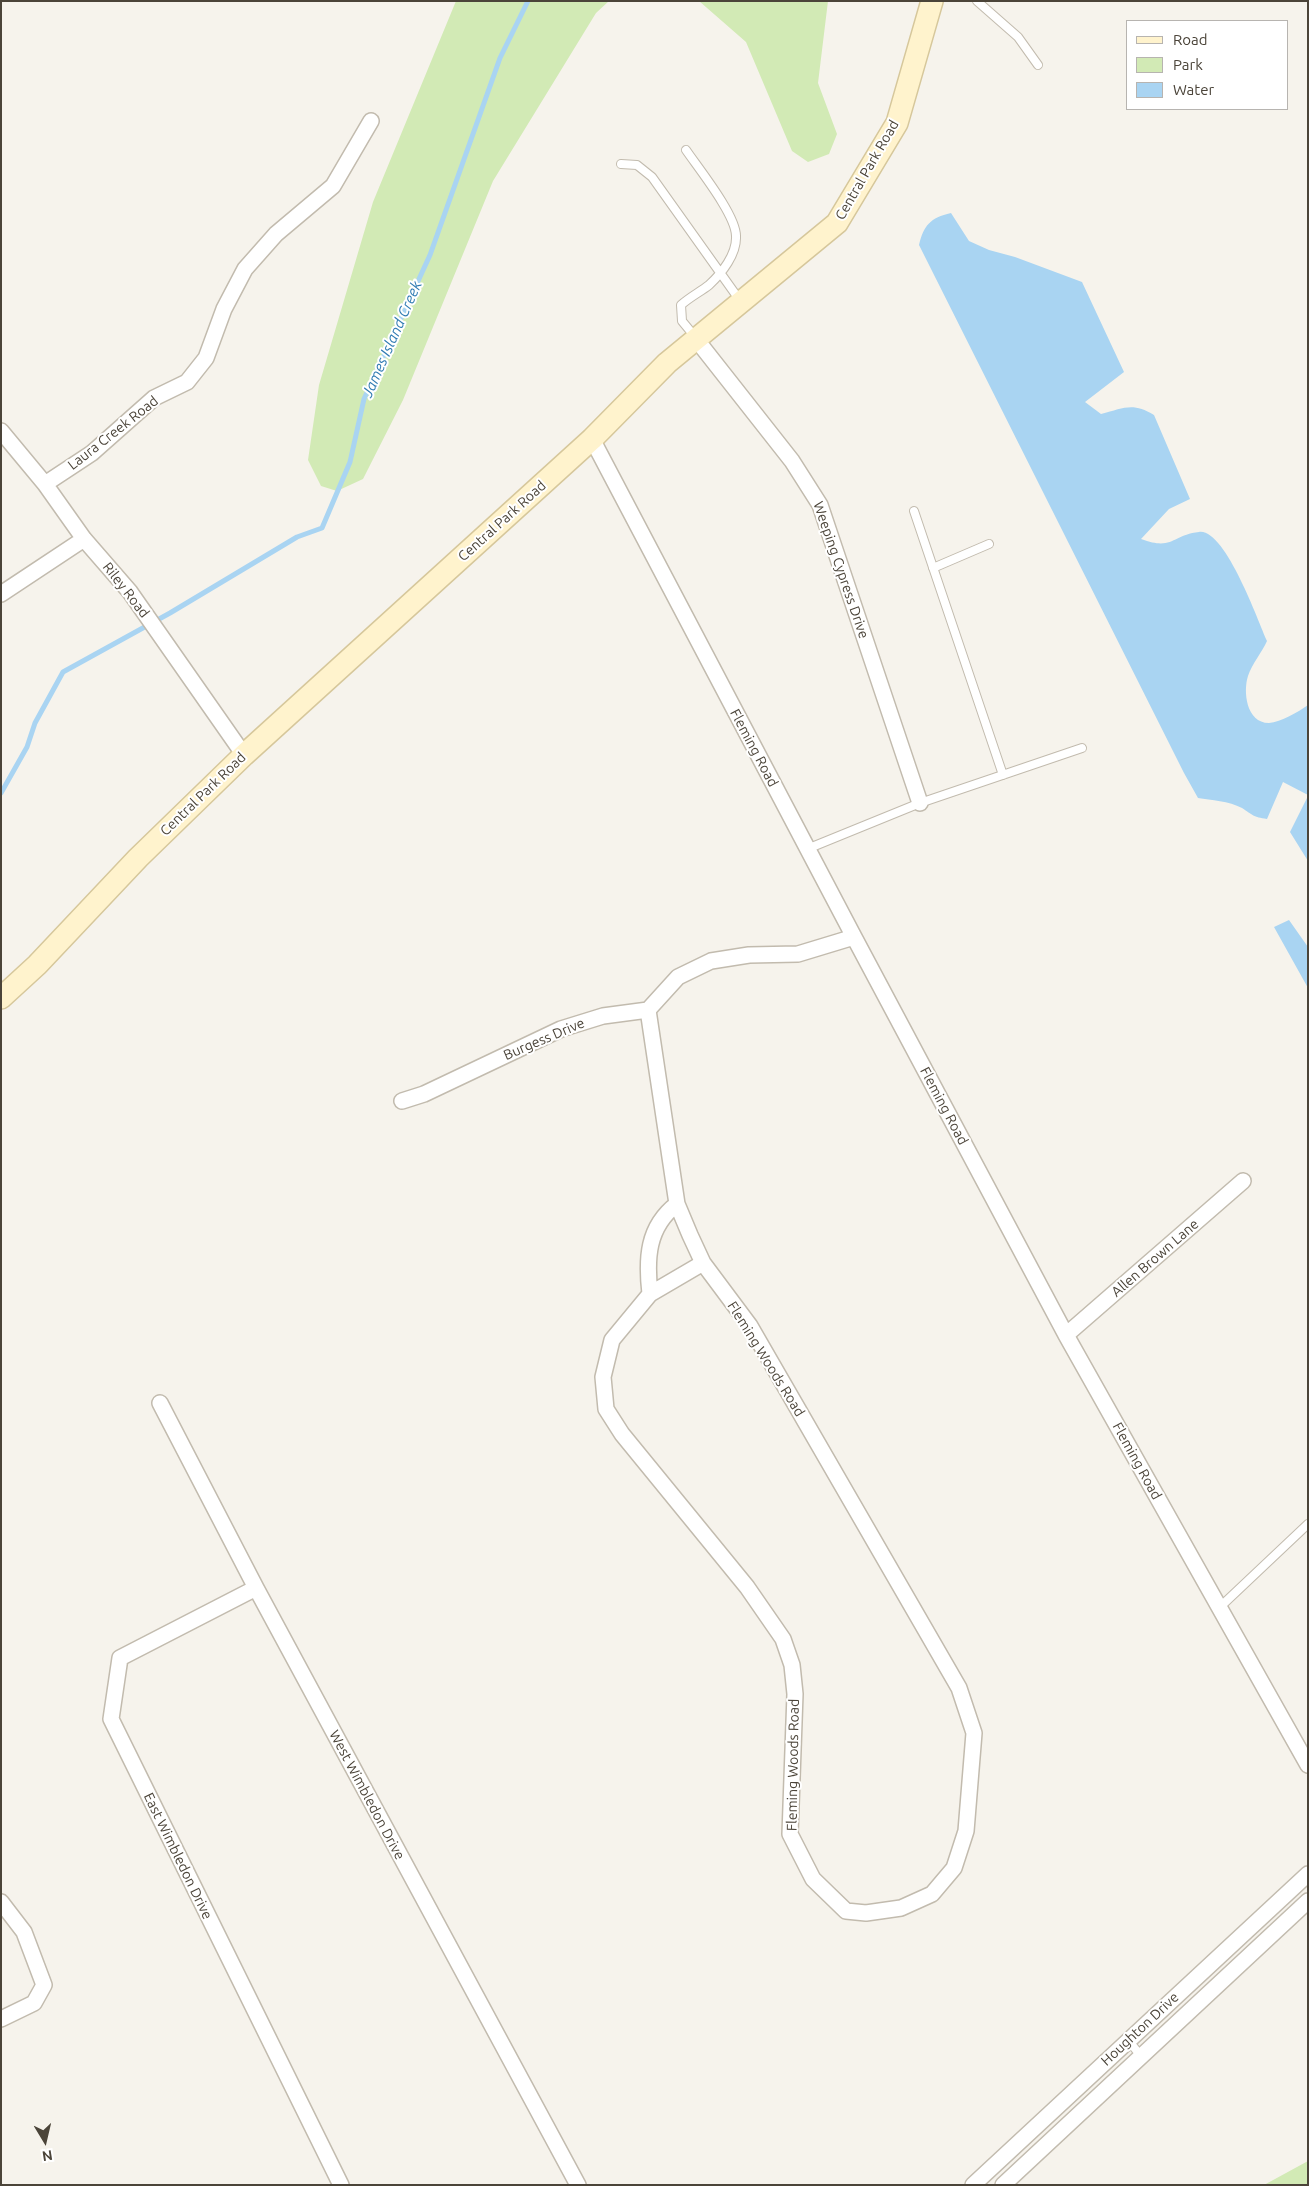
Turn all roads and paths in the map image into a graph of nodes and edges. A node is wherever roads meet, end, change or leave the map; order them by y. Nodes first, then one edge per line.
1 (932, 1) edge
2 (977, 1) edge
3 (1038, 65) dead end
4 (371, 121) dead end
5 (686, 150) dead end
6 (621, 164) dead end
7 (720, 273) junction
8 (742, 303) junction
9 (696, 338) junction
10 (1, 431) edge
11 (592, 439) junction
12 (45, 484) junction
13 (914, 511) dead end
14 (84, 538) junction
15 (989, 544) dead end
16 (933, 568) junction
17 (1, 594) edge
18 (1082, 748) dead end
19 (244, 755) junction
20 (1003, 775) junction
21 (920, 803) junction
22 (807, 849) junction
23 (854, 938) junction
24 (1, 998) edge
25 (648, 1010) junction
26 (402, 1102) dead end
27 (1243, 1180) dead end
28 (677, 1204) junction
29 (703, 1262) junction
30 (650, 1294) junction
31 (1066, 1335) junction
32 (160, 1403) dead end
33 (1308, 1524) edge
34 (256, 1588) junction
35 (1219, 1608) junction
36 (1308, 1765) edge
37 (1308, 1874) edge
38 (1308, 1901) edge
39 (1, 1902) edge
40 (1262, 1930) junction
41 (1, 2019) edge
42 (1128, 2040) junction
43 (1142, 2056) junction
44 (1003, 2173) edge
45 (341, 2185) edge
46 (578, 2185) edge
47 (973, 2185) edge

1 - 8 street, Central Park Road
2 - 3 lane
4 - 12 street, Laura Creek Road
5 - 7 lane
6 - 7 lane
7 - 8 lane
7 - 9 lane
8 - 9 street, Central Park Road
9 - 11 street, Central Park Road
9 - 21 street, Weeping Cypress Drive
10 - 12 street, Riley Road
11 - 19 street, Central Park Road
11 - 22 street, Fleming Road
12 - 14 street, Riley Road
13 - 16 lane
14 - 17 street
14 - 19 street, Riley Road
15 - 16 lane
16 - 20 lane
18 - 20 lane
19 - 24 street, Central Park Road
20 - 21 lane
21 - 22 lane
22 - 23 street, Fleming Road
23 - 25 street
23 - 31 street, Fleming Road
25 - 26 street, Burgess Drive
25 - 28 street, Fleming Woods Road
27 - 31 street, Allen Brown Lane
28 - 29 street, Fleming Woods Road
28 - 30 street
29 - 30 street, Fleming Woods Road
29 - 30 street, Fleming Woods Road
31 - 35 street, Fleming Road
32 - 34 street, West Wimbledon Drive
33 - 35 lane
34 - 45 street, East Wimbledon Drive
34 - 46 street, West Wimbledon Drive
35 - 36 street, Fleming Road
37 - 40 street, Houghton Drive
38 - 40 street, Houghton Drive
39 - 41 street
40 - 42 street, Houghton Drive
40 - 43 street, Houghton Drive
42 - 43 lane
42 - 44 street, Houghton Drive
43 - 44 street, Houghton Drive
44 - 47 street, Houghton Drive

